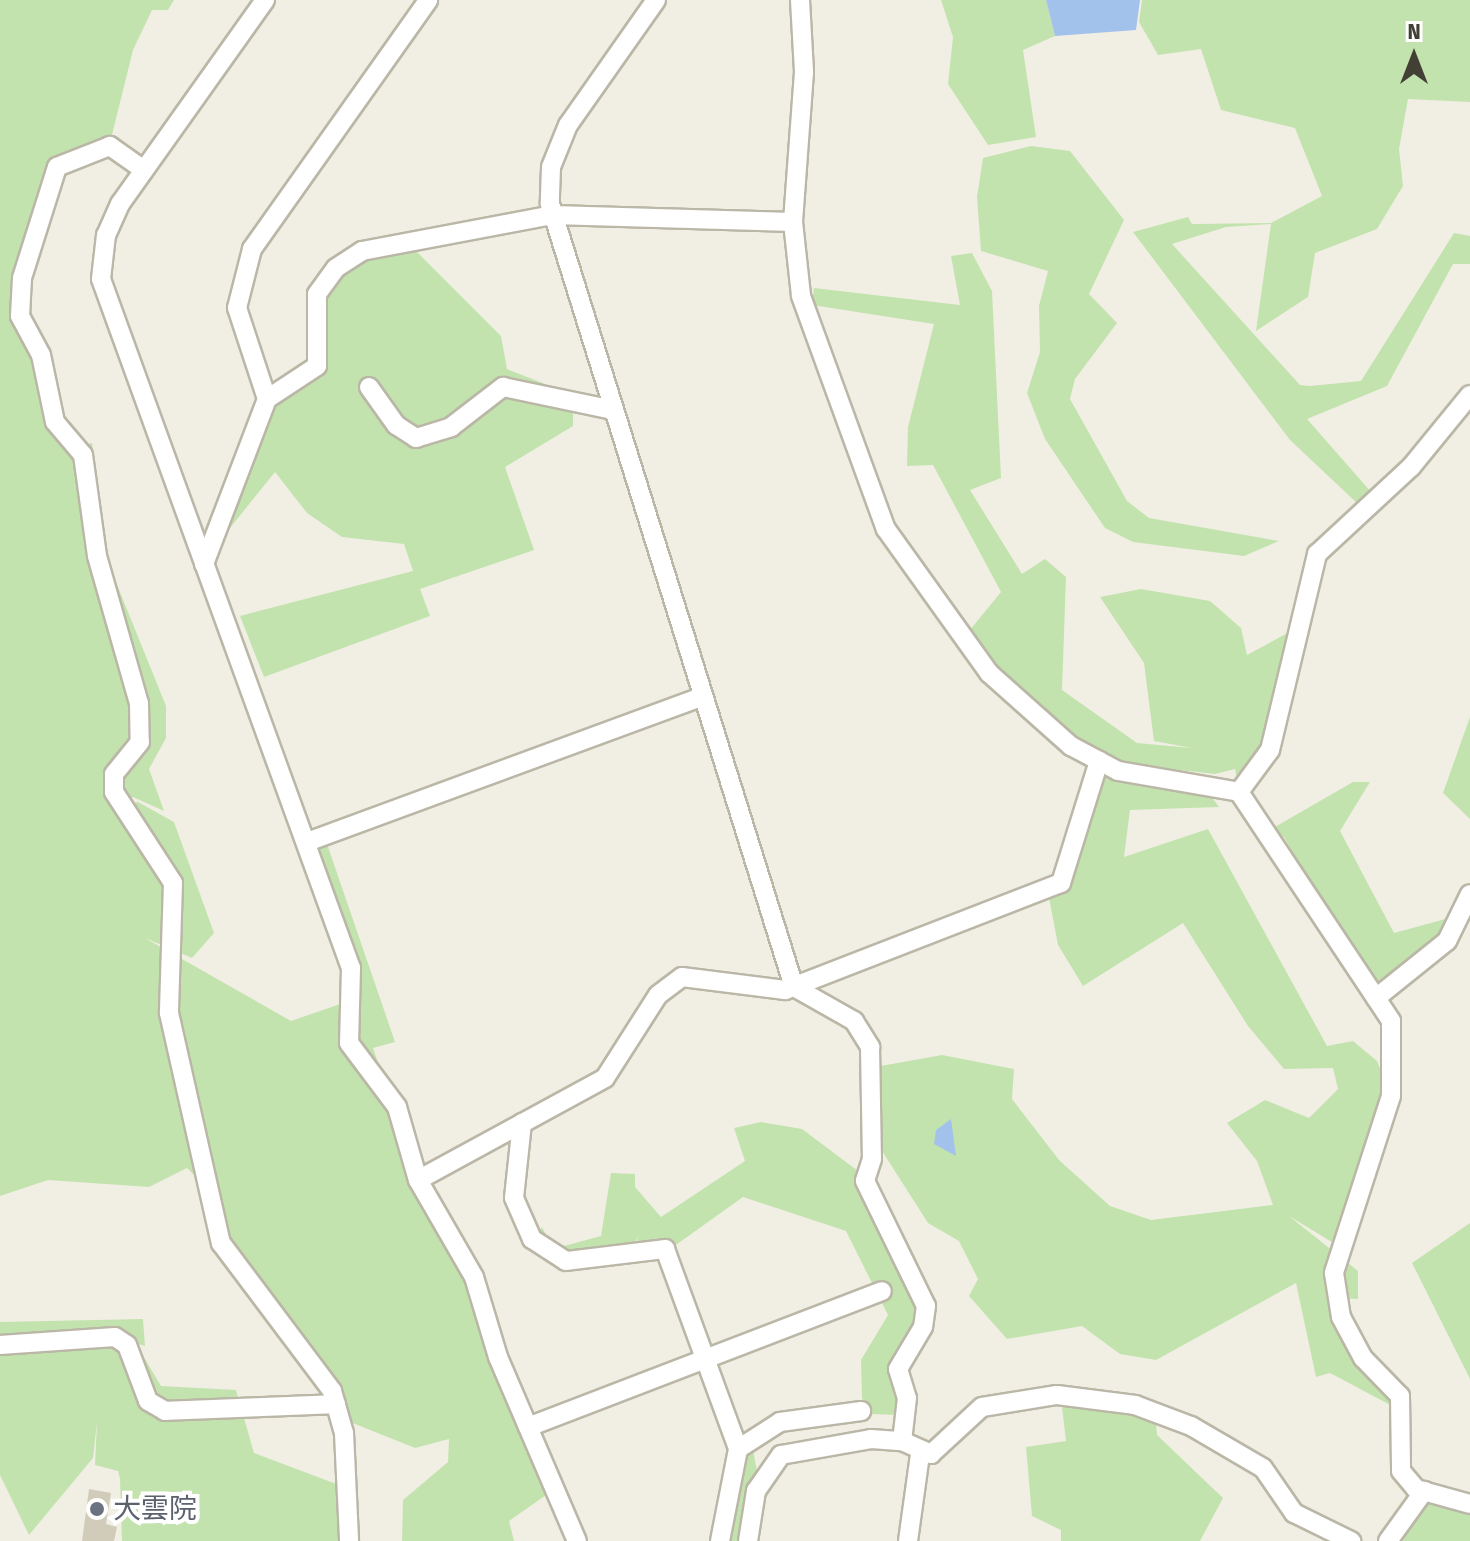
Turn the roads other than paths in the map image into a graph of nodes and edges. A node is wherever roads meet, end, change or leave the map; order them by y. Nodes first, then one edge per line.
1 (265, 0) edge
2 (428, 0) edge
3 (656, 0) edge
4 (800, 0) edge
5 (144, 170) junction
6 (553, 215) junction
7 (793, 222) junction
8 (369, 387) dead end
9 (1470, 395) edge
10 (267, 399) junction
11 (613, 410) junction
12 (204, 564) junction
13 (701, 697) junction
14 (1099, 761) junction
15 (1239, 792) junction
16 (307, 842) junction
17 (1470, 894) edge
18 (794, 987) junction
19 (1376, 998) junction
20 (522, 1123) junction
21 (418, 1180) junction
22 (882, 1291) dead end
23 (0, 1345) edge
24 (706, 1362) junction
25 (336, 1404) junction
26 (861, 1411) dead end
27 (528, 1427) junction
28 (902, 1441) junction
29 (738, 1449) junction
30 (920, 1455) junction
31 (1424, 1491) junction
32 (1470, 1504) edge
33 (349, 1541) edge
34 (577, 1541) edge
35 (720, 1541) edge
36 (748, 1541) edge
37 (908, 1541) edge
38 (1351, 1541) edge
39 (1388, 1541) edge

1 - 5 street
2 - 10 street
3 - 6 street
4 - 7 street
5 - 12 street
5 - 25 street
6 - 7 street
6 - 10 street
6 - 11 street
7 - 14 street
8 - 11 street
9 - 15 street
10 - 12 street
11 - 13 street
12 - 16 street
13 - 16 street
13 - 18 street
14 - 15 street
14 - 18 street
15 - 19 street
16 - 21 street
17 - 19 street
18 - 20 street
18 - 28 street
19 - 31 street
20 - 21 street
20 - 24 street
21 - 27 street
22 - 24 street
23 - 25 street
24 - 27 street
24 - 29 street
25 - 33 street
26 - 29 street
27 - 34 street
28 - 30 street
28 - 36 street
29 - 35 street
30 - 37 street
30 - 38 street
31 - 32 street
31 - 39 street

